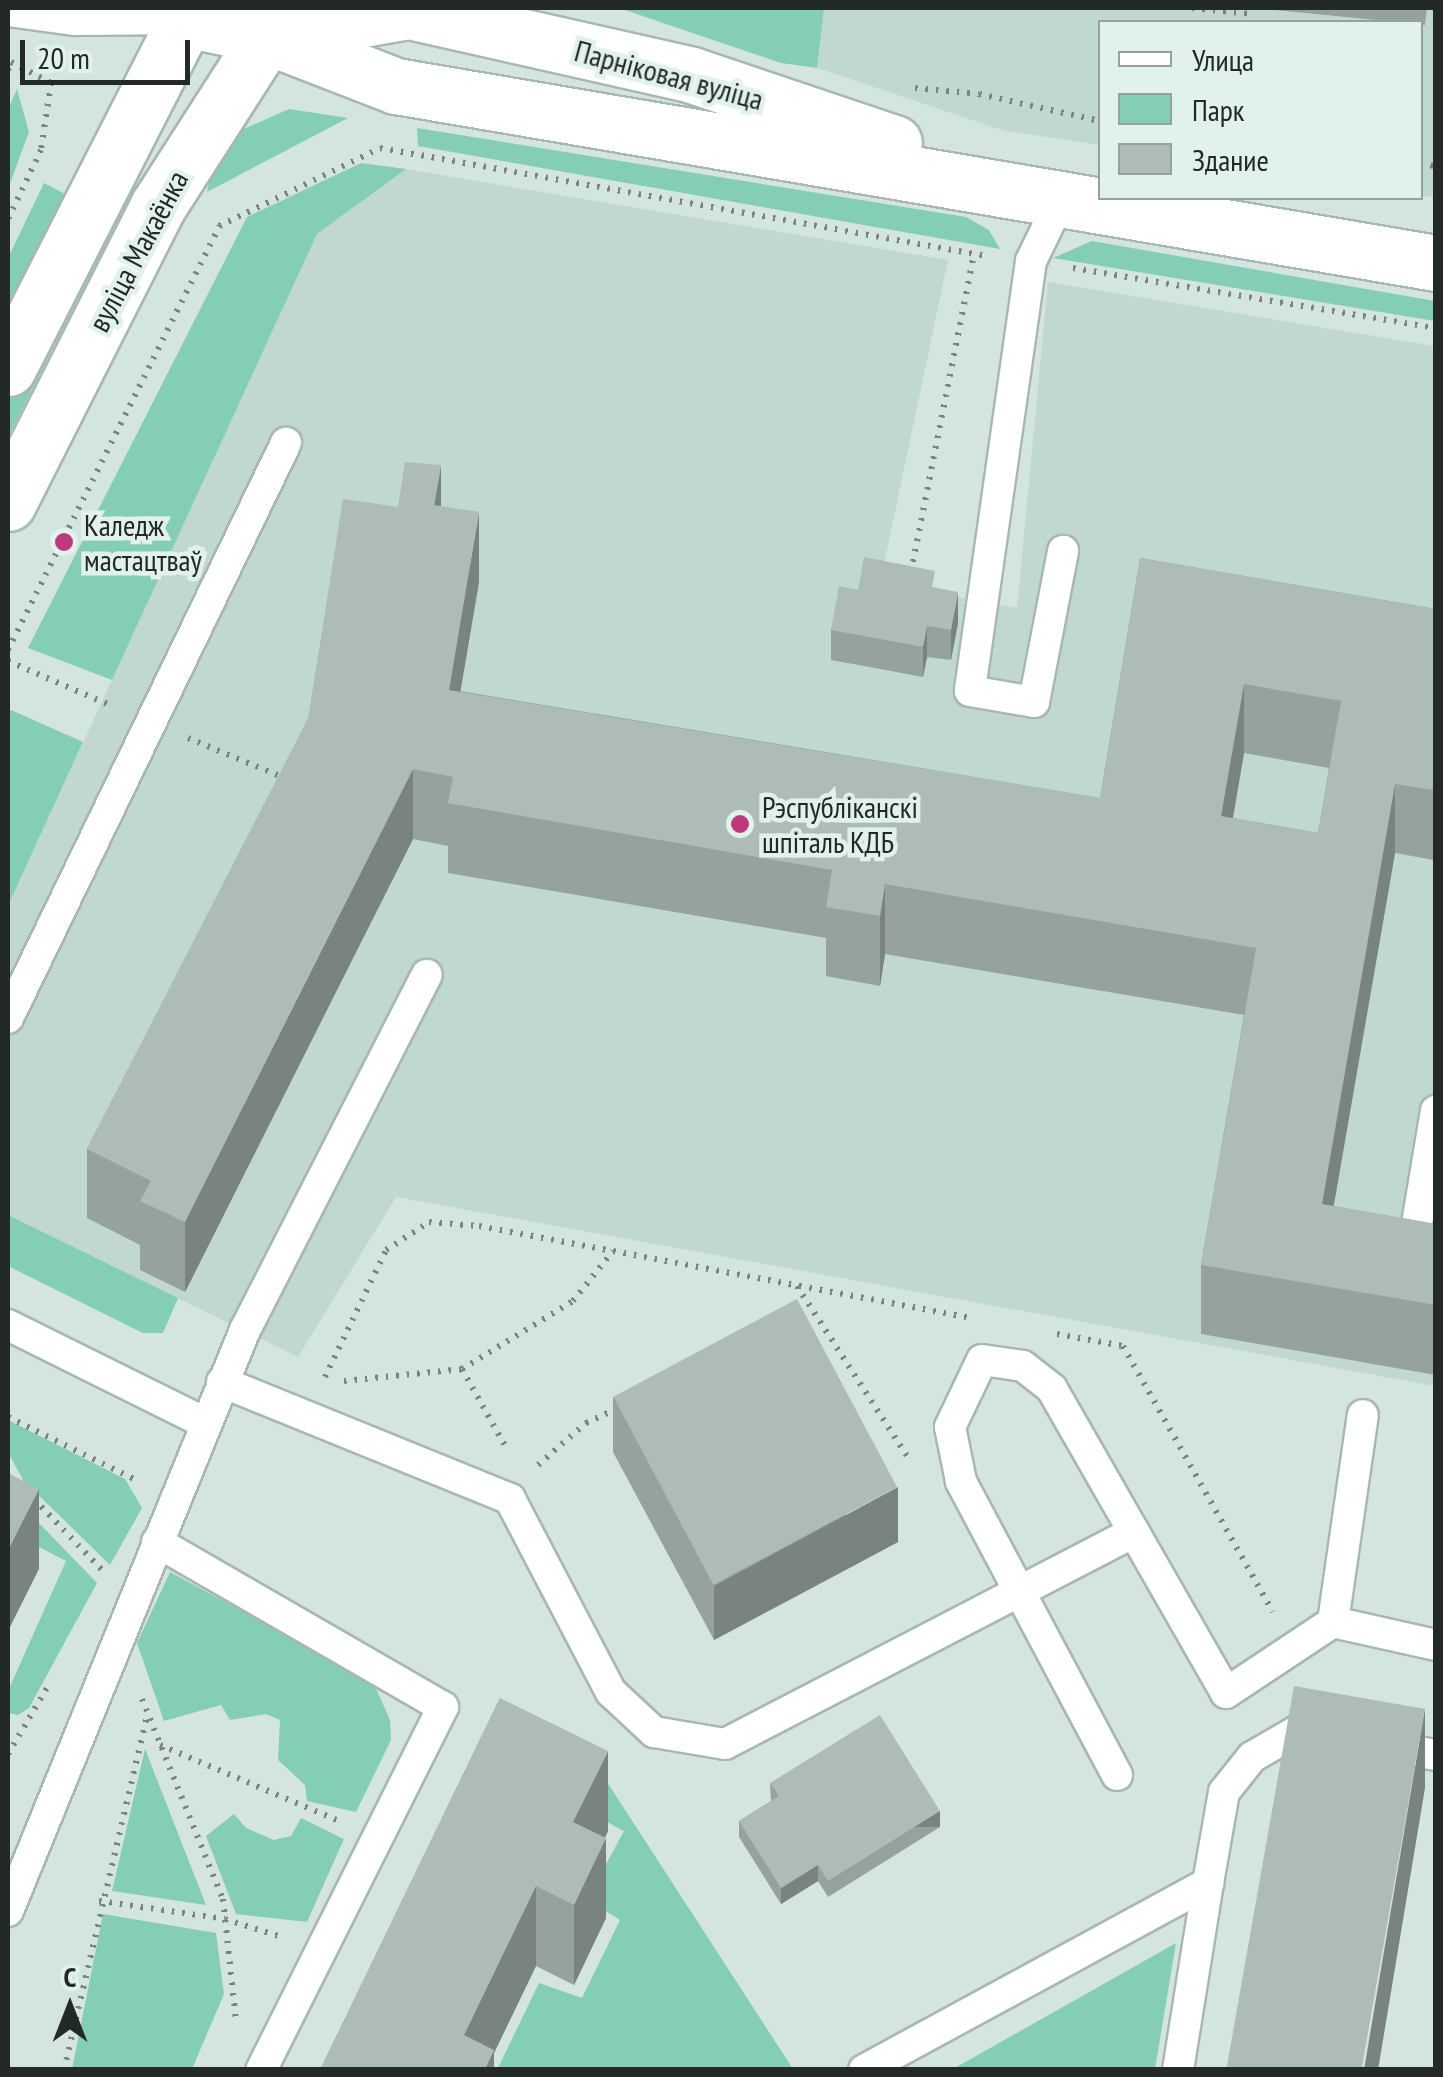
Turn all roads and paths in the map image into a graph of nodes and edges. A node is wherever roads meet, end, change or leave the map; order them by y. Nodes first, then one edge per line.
1 (1192, 8) edge
2 (8, 11) edge
3 (189, 13) edge
4 (1252, 14) dead end
5 (275, 22) edge
6 (8, 70) edge
7 (1061, 199) junction
8 (8, 219) edge
9 (974, 255) junction
10 (1032, 261) junction
11 (1436, 262) edge
12 (1436, 328) edge
13 (8, 368) edge
14 (286, 444) dead end
15 (8, 503) edge
16 (1063, 552) dead end
17 (908, 588) edge
18 (8, 650) edge
19 (427, 975) dead end
20 (8, 1018) edge
21 (1436, 1110) edge
22 (1415, 1236) edge
23 (613, 1252) junction
24 (796, 1285) junction
25 (817, 1317) junction
26 (988, 1321) dead end
27 (8, 1325) edge
28 (799, 1325) edge
29 (1046, 1332) dead end
30 (462, 1369) junction
31 (222, 1382) junction
32 (639, 1399) edge
33 (1362, 1415) dead end
34 (8, 1416) edge
35 (205, 1423) junction
36 (912, 1464) dead end
37 (516, 1466) dead end
38 (533, 1471) dead end
39 (142, 1488) dead end
40 (26, 1490) edge
41 (1134, 1532) junction
42 (157, 1542) junction
43 (1019, 1592) junction
44 (1332, 1622) junction
45 (118, 1631) junction
46 (1436, 1645) edge
47 (1294, 1648) junction
48 (54, 1676) dead end
49 (148, 1714) junction
50 (12, 1739) edge
51 (159, 1744) junction
52 (8, 1754) edge
53 (1436, 1755) edge
54 (1118, 1775) dead end
55 (376, 1837) junction
56 (1208, 1883) junction
57 (99, 1900) junction
58 (8, 1911) edge
59 (225, 1919) junction
60 (320, 1950) junction
61 (237, 2032) dead end
62 (64, 2070) edge
63 (261, 2070) edge
64 (864, 2070) edge
65 (1178, 2070) edge

1 - 4 path
2 - 3 lane, Парніковая вуліца
3 - 5 street, Парніковая вуліца
3 - 13 street, вуліца Макаёнка
5 - 7 street, Парніковая вуліца
5 - 7 street, Парніковая вуліца
5 - 15 street, вуліца Макаёнка
6 - 8 path
7 - 10 lane
7 - 11 street, Парніковая вуліца
9 - 10 path
9 - 17 path
9 - 18 path
10 - 12 path
10 - 16 lane
14 - 20 lane
19 - 31 lane
21 - 22 lane
23 - 24 path
23 - 30 path
23 - 30 path
24 - 25 path
24 - 26 path
25 - 28 path
25 - 36 path
27 - 35 lane
29 - 47 path
30 - 37 path
31 - 35 lane
31 - 43 lane
32 - 38 path
33 - 44 lane
34 - 39 path
35 - 42 lane
40 - 45 path
41 - 43 lane
41 - 43 lane
41 - 47 lane
42 - 45 lane
42 - 55 lane
43 - 54 lane
44 - 46 lane
44 - 47 lane
45 - 49 path
45 - 58 lane
48 - 50 path
49 - 51 path
49 - 57 path
50 - 52 path
51 - 55 path
51 - 59 path
53 - 56 lane
55 - 60 lane
56 - 64 lane
56 - 65 lane
57 - 59 path
57 - 62 path
59 - 60 path
59 - 61 path
60 - 63 lane

